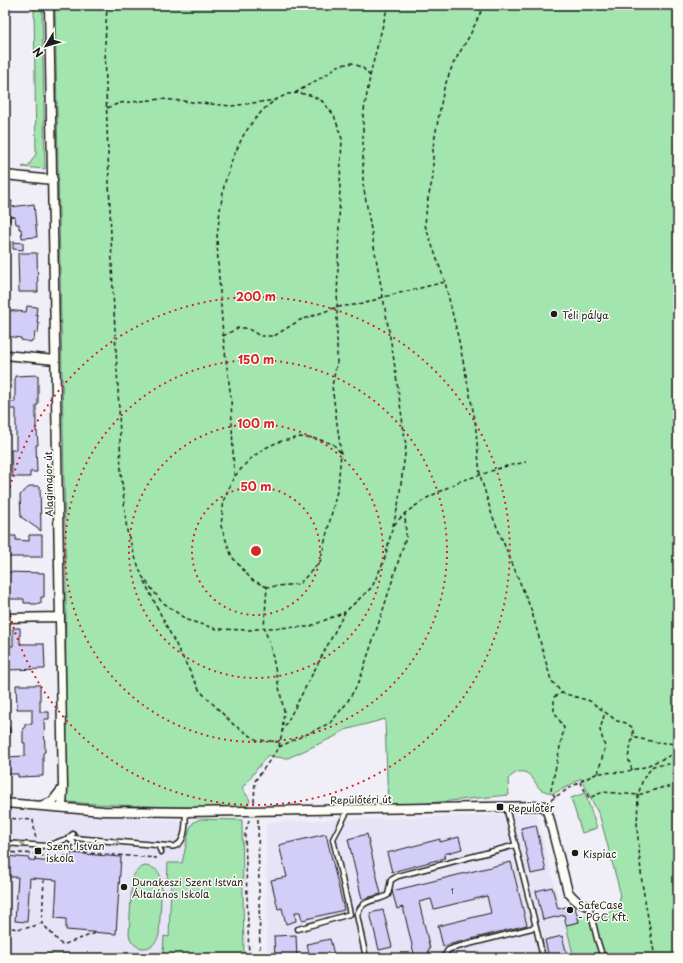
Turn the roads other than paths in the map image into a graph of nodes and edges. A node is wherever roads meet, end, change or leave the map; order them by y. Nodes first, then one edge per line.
1 (49, 5) edge
2 (5, 175) edge
3 (53, 180) junction
4 (5, 355) edge
5 (55, 360) junction
6 (60, 617) junction
7 (5, 618) edge
8 (5, 730) edge
9 (5, 734) edge
10 (63, 788) junction
11 (5, 803) edge
12 (41, 806) junction
13 (506, 806) junction
14 (62, 807) junction
15 (348, 809) junction
16 (186, 812) junction
17 (73, 834) dead end
18 (68, 838) junction
19 (43, 842) dead end
20 (5, 843) edge
21 (73, 844) road end
22 (516, 845) junction
23 (37, 846) junction
24 (158, 846) junction
25 (161, 852) road end
26 (589, 906) joint
27 (536, 927) junction
28 (298, 929) dead end
29 (366, 958) edge
30 (443, 958) edge
31 (543, 958) edge
32 (603, 958) edge

1 - 3 street, Alagimajor út
2 - 3 street
3 - 5 street, Alagimajor út
4 - 5 street
5 - 6 street, Alagimajor út
6 - 7 street
6 - 10 street, Alagimajor út
8 - 9 street
10 - 12 street
10 - 14 street
11 - 12 street, Repülőtéri út
12 - 14 street, Repülőtéri út
13 - 15 street, Repülőtéri út
13 - 22 lane
13 - 26 street, Repülőtéri út
14 - 16 street, Repülőtéri út
15 - 16 street, Repülőtéri út
15 - 28 lane
16 - 24 lane
17 - 18 lane
18 - 21 lane
18 - 23 lane
18 -> 24 lane
19 - 23 lane
20 -> 23 lane
22 - 27 lane
22 - 29 lane
24 - 25 lane
26 - 32 lane
27 - 30 lane
27 - 31 lane

